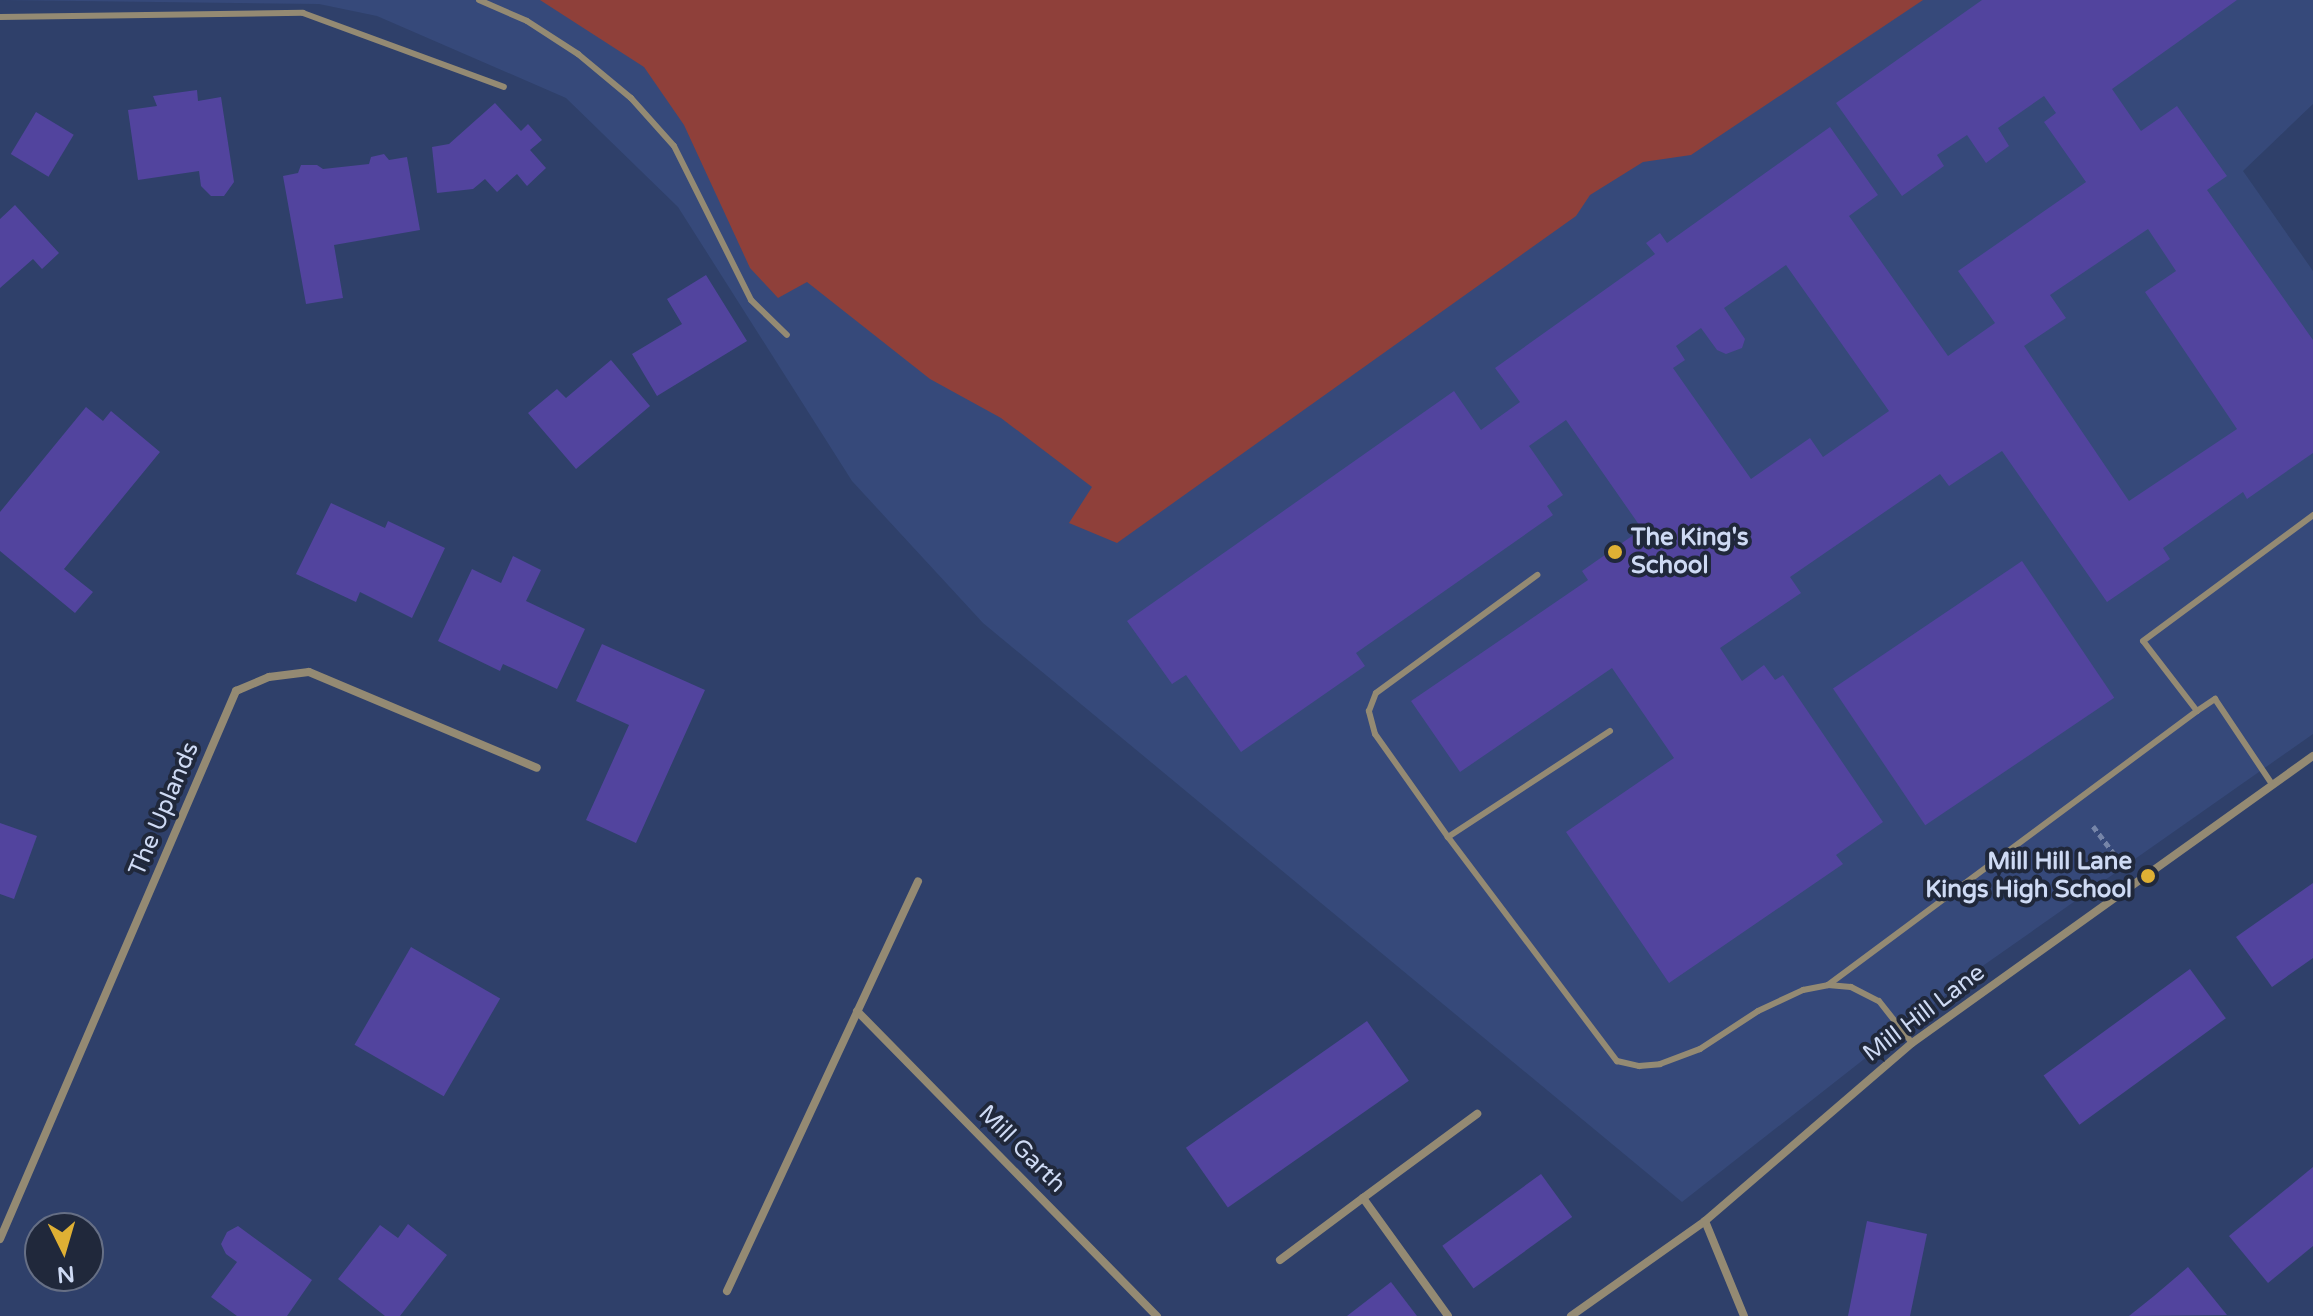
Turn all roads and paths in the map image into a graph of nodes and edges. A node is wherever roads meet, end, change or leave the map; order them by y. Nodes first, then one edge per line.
1 (479, 0) edge
2 (0, 17) edge
3 (504, 87) dead end
4 (787, 335) dead end
5 (2313, 515) edge
6 (1537, 575) dead end
7 (2197, 711) junction
8 (1610, 731) dead end
9 (2313, 756) edge
10 (537, 768) dead end
11 (2272, 784) junction
12 (2075, 801) junction
13 (1448, 837) junction
14 (918, 881) dead end
15 (2135, 882) junction
16 (1828, 985) junction
17 (857, 1011) junction
18 (1912, 1043) junction
19 (1477, 1114) dead end
20 (1363, 1198) junction
21 (1705, 1221) junction
22 (0, 1239) edge
23 (1280, 1260) dead end
24 (727, 1291) dead end
25 (1157, 1316) edge
26 (1448, 1316) edge
27 (1571, 1316) edge
28 (1744, 1316) edge

1 - 4 lane
2 - 3 lane
5 - 7 lane
6 - 13 lane
7 - 11 lane
7 - 12 lane
8 - 13 lane
9 - 11 street, Mill Hill Lane
10 - 22 street, The Uplands
11 - 15 street, Mill Hill Lane
12 - 15 path
12 - 16 lane
13 - 16 lane
14 - 17 street
15 - 18 street, Mill Hill Lane
16 - 18 lane
17 - 24 street
17 - 25 street, Mill Garth
18 - 21 street, Mill Hill Lane
19 - 20 street
20 - 23 street
20 - 26 street
21 - 27 street, Mill Hill Lane
21 - 28 street

